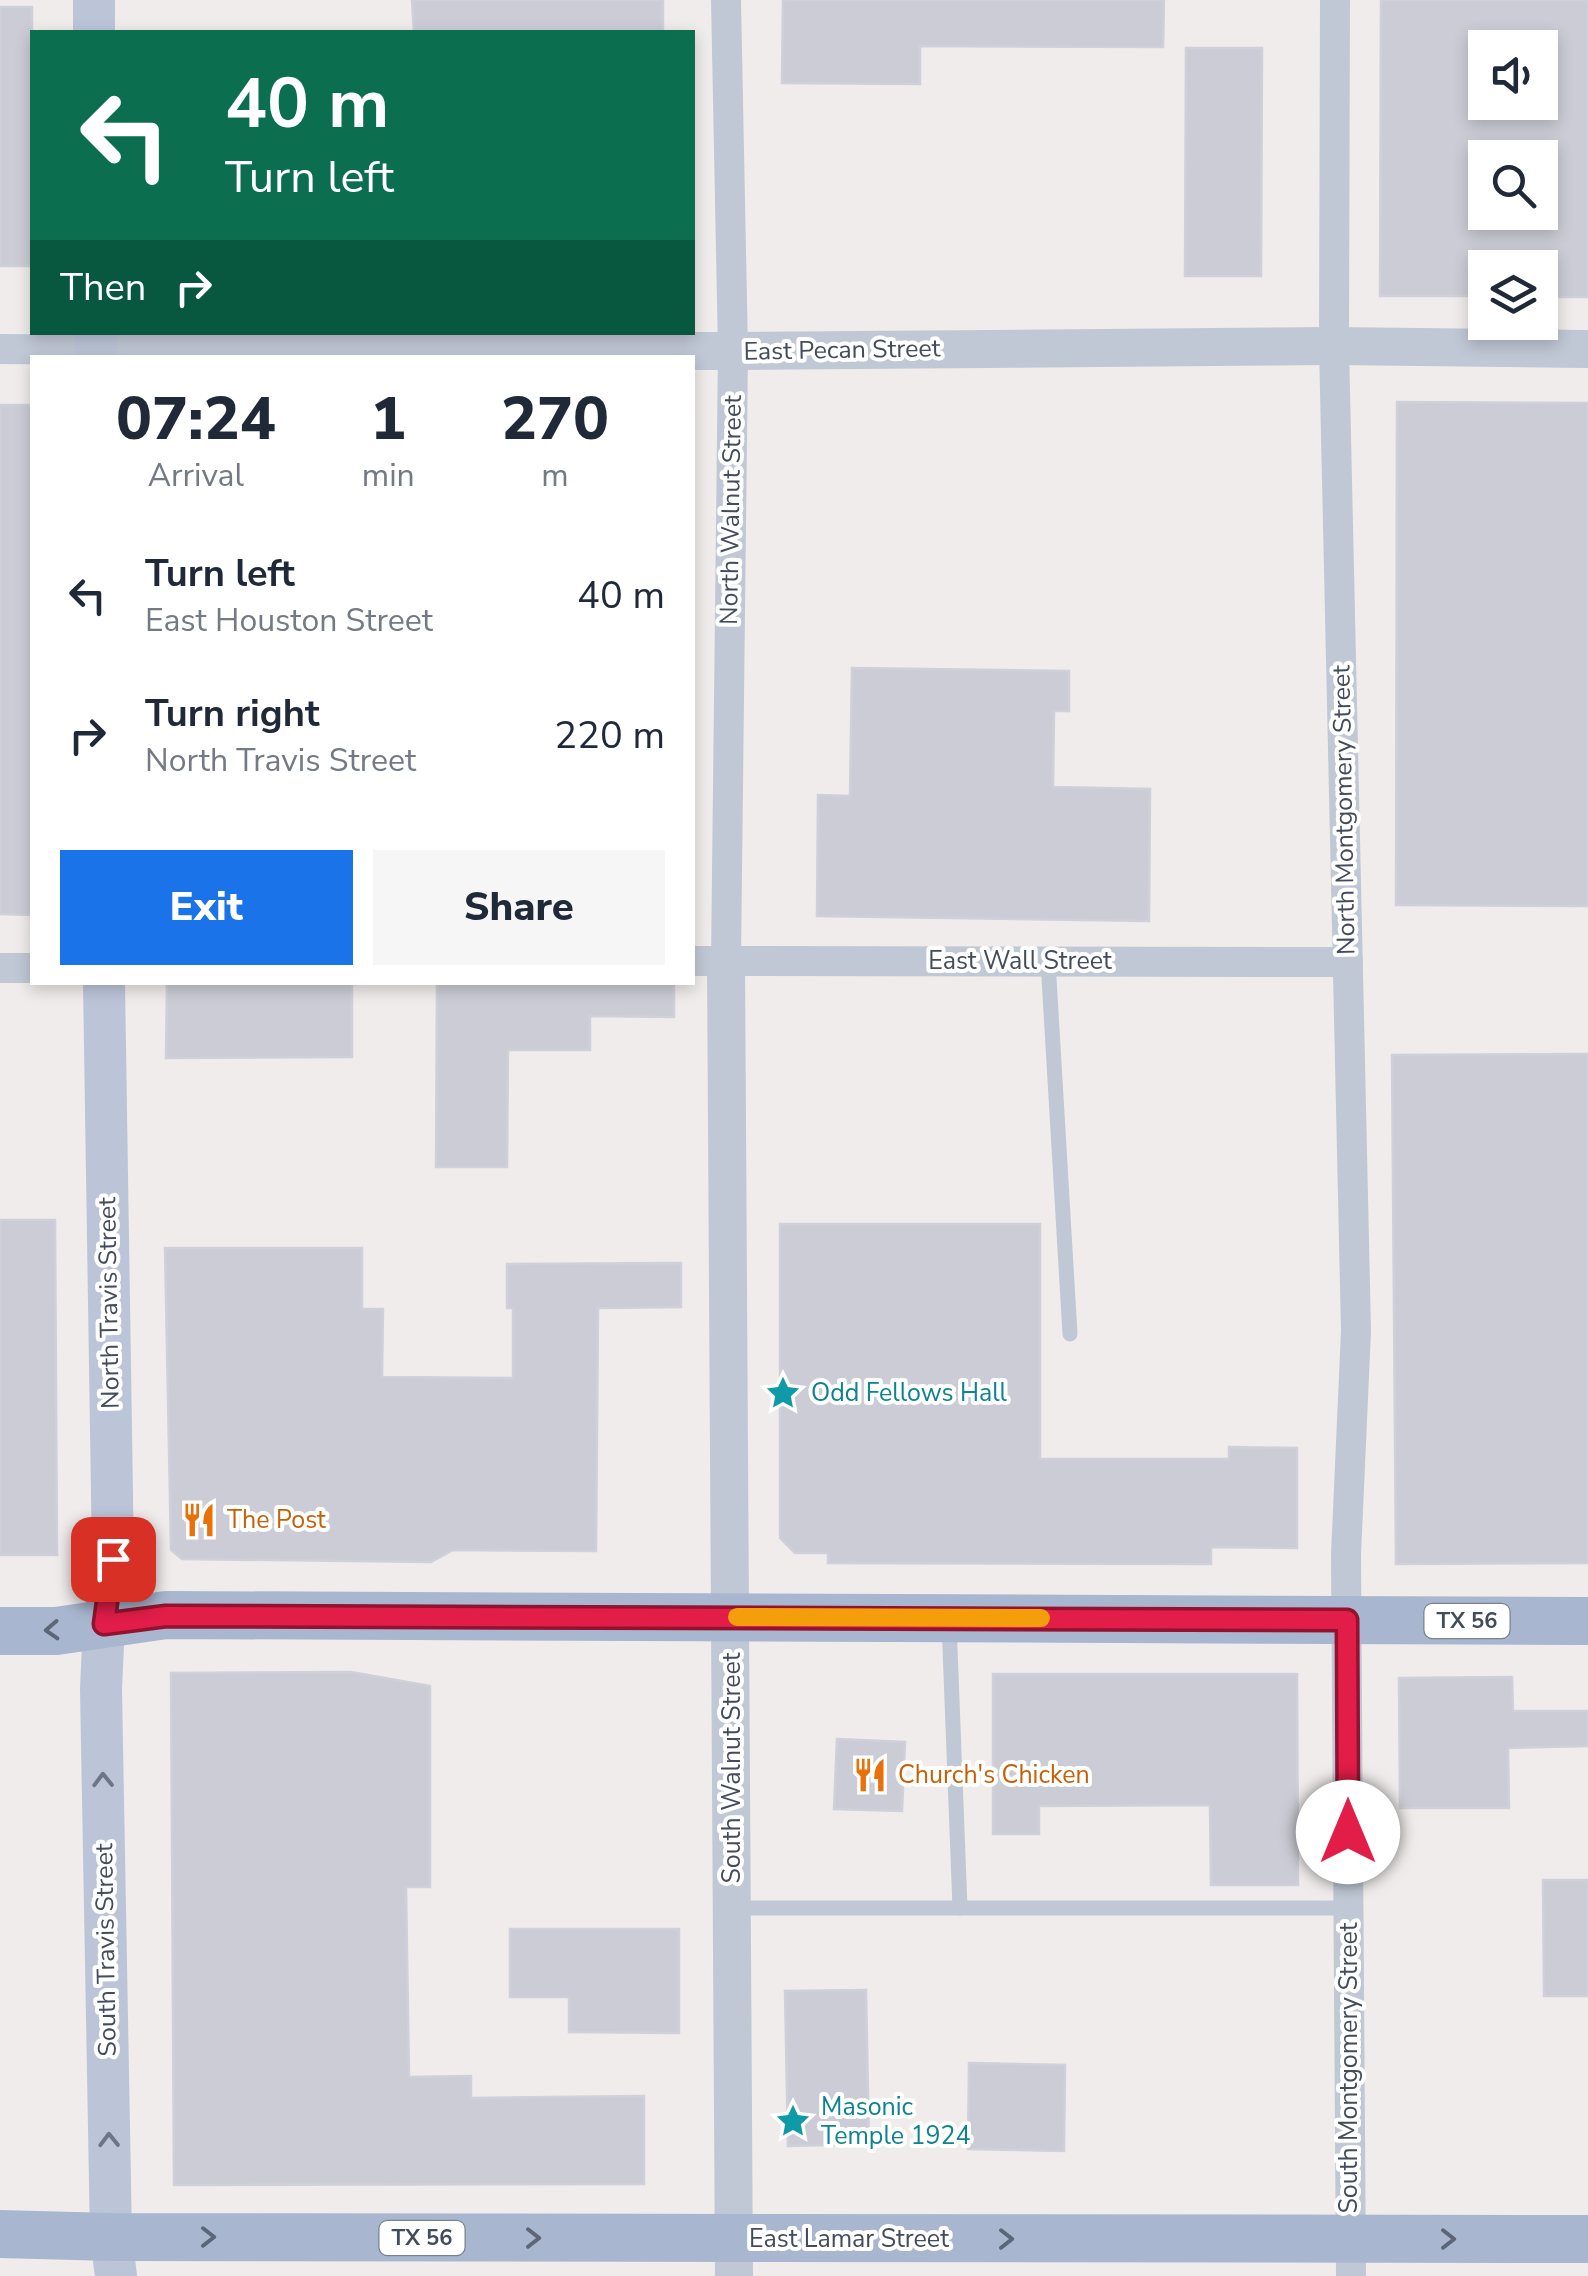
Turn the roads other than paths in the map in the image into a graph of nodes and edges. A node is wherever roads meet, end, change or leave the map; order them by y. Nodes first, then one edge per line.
1 (94, 0) edge
2 (726, 0) edge
3 (1335, 0) edge
4 (94, 30) edge
5 (1334, 346) junction
6 (96, 347) edge
7 (0, 349) edge
8 (1588, 349) edge
9 (733, 352) junction
10 (709, 961) edge
11 (1048, 961) junction
12 (1348, 962) junction
13 (0, 968) edge
14 (30, 968) edge
15 (104, 985) edge
16 (1070, 1334) dead end
17 (731, 1617) junction
18 (948, 1618) junction
19 (1347, 1620) junction
20 (1588, 1622) edge
21 (104, 1624) junction
22 (0, 1630) edge
23 (734, 1908) junction
24 (960, 1908) junction
25 (1348, 1908) junction
26 (0, 2234) edge
27 (1588, 2239) edge
28 (114, 2256) edge
29 (734, 2258) edge
30 (1350, 2258) edge

1 - 4 main road
2 - 9 street, North Walnut Street
3 - 5 street, North Montgomery Street
5 - 8 street, East Pecan Street
5 - 9 street, East Pecan Street
5 - 12 street, North Montgomery Street
6 - 7 street
6 - 9 street, East Pecan Street
9 - 10 street, North Walnut Street
10 - 11 street, East Wall Street
10 - 17 street, South Walnut Street
11 - 12 street, East Wall Street
11 - 16 lane
12 - 19 street, North Montgomery Street
13 - 14 street
15 - 21 main road, North Travis Street
17 - 18 main road, TX 56
17 - 21 main road, TX 56
17 - 23 street, South Walnut Street
18 - 19 main road, TX 56
18 - 24 lane
19 - 20 main road, TX 56
19 - 25 street, South Montgomery Street
21 -> 22 main road, TX 56
28 -> 21 main road, South Travis Street
23 - 24 lane
23 - 29 street, South Walnut Street
24 - 25 lane
25 - 30 street, South Montgomery Street
26 - 28 main road, TX 56
30 -> 27 main road, East Lamar Street / TX 56
28 -> 29 main road, East Lamar Street / TX 56
29 -> 30 main road, East Lamar Street / TX 56

